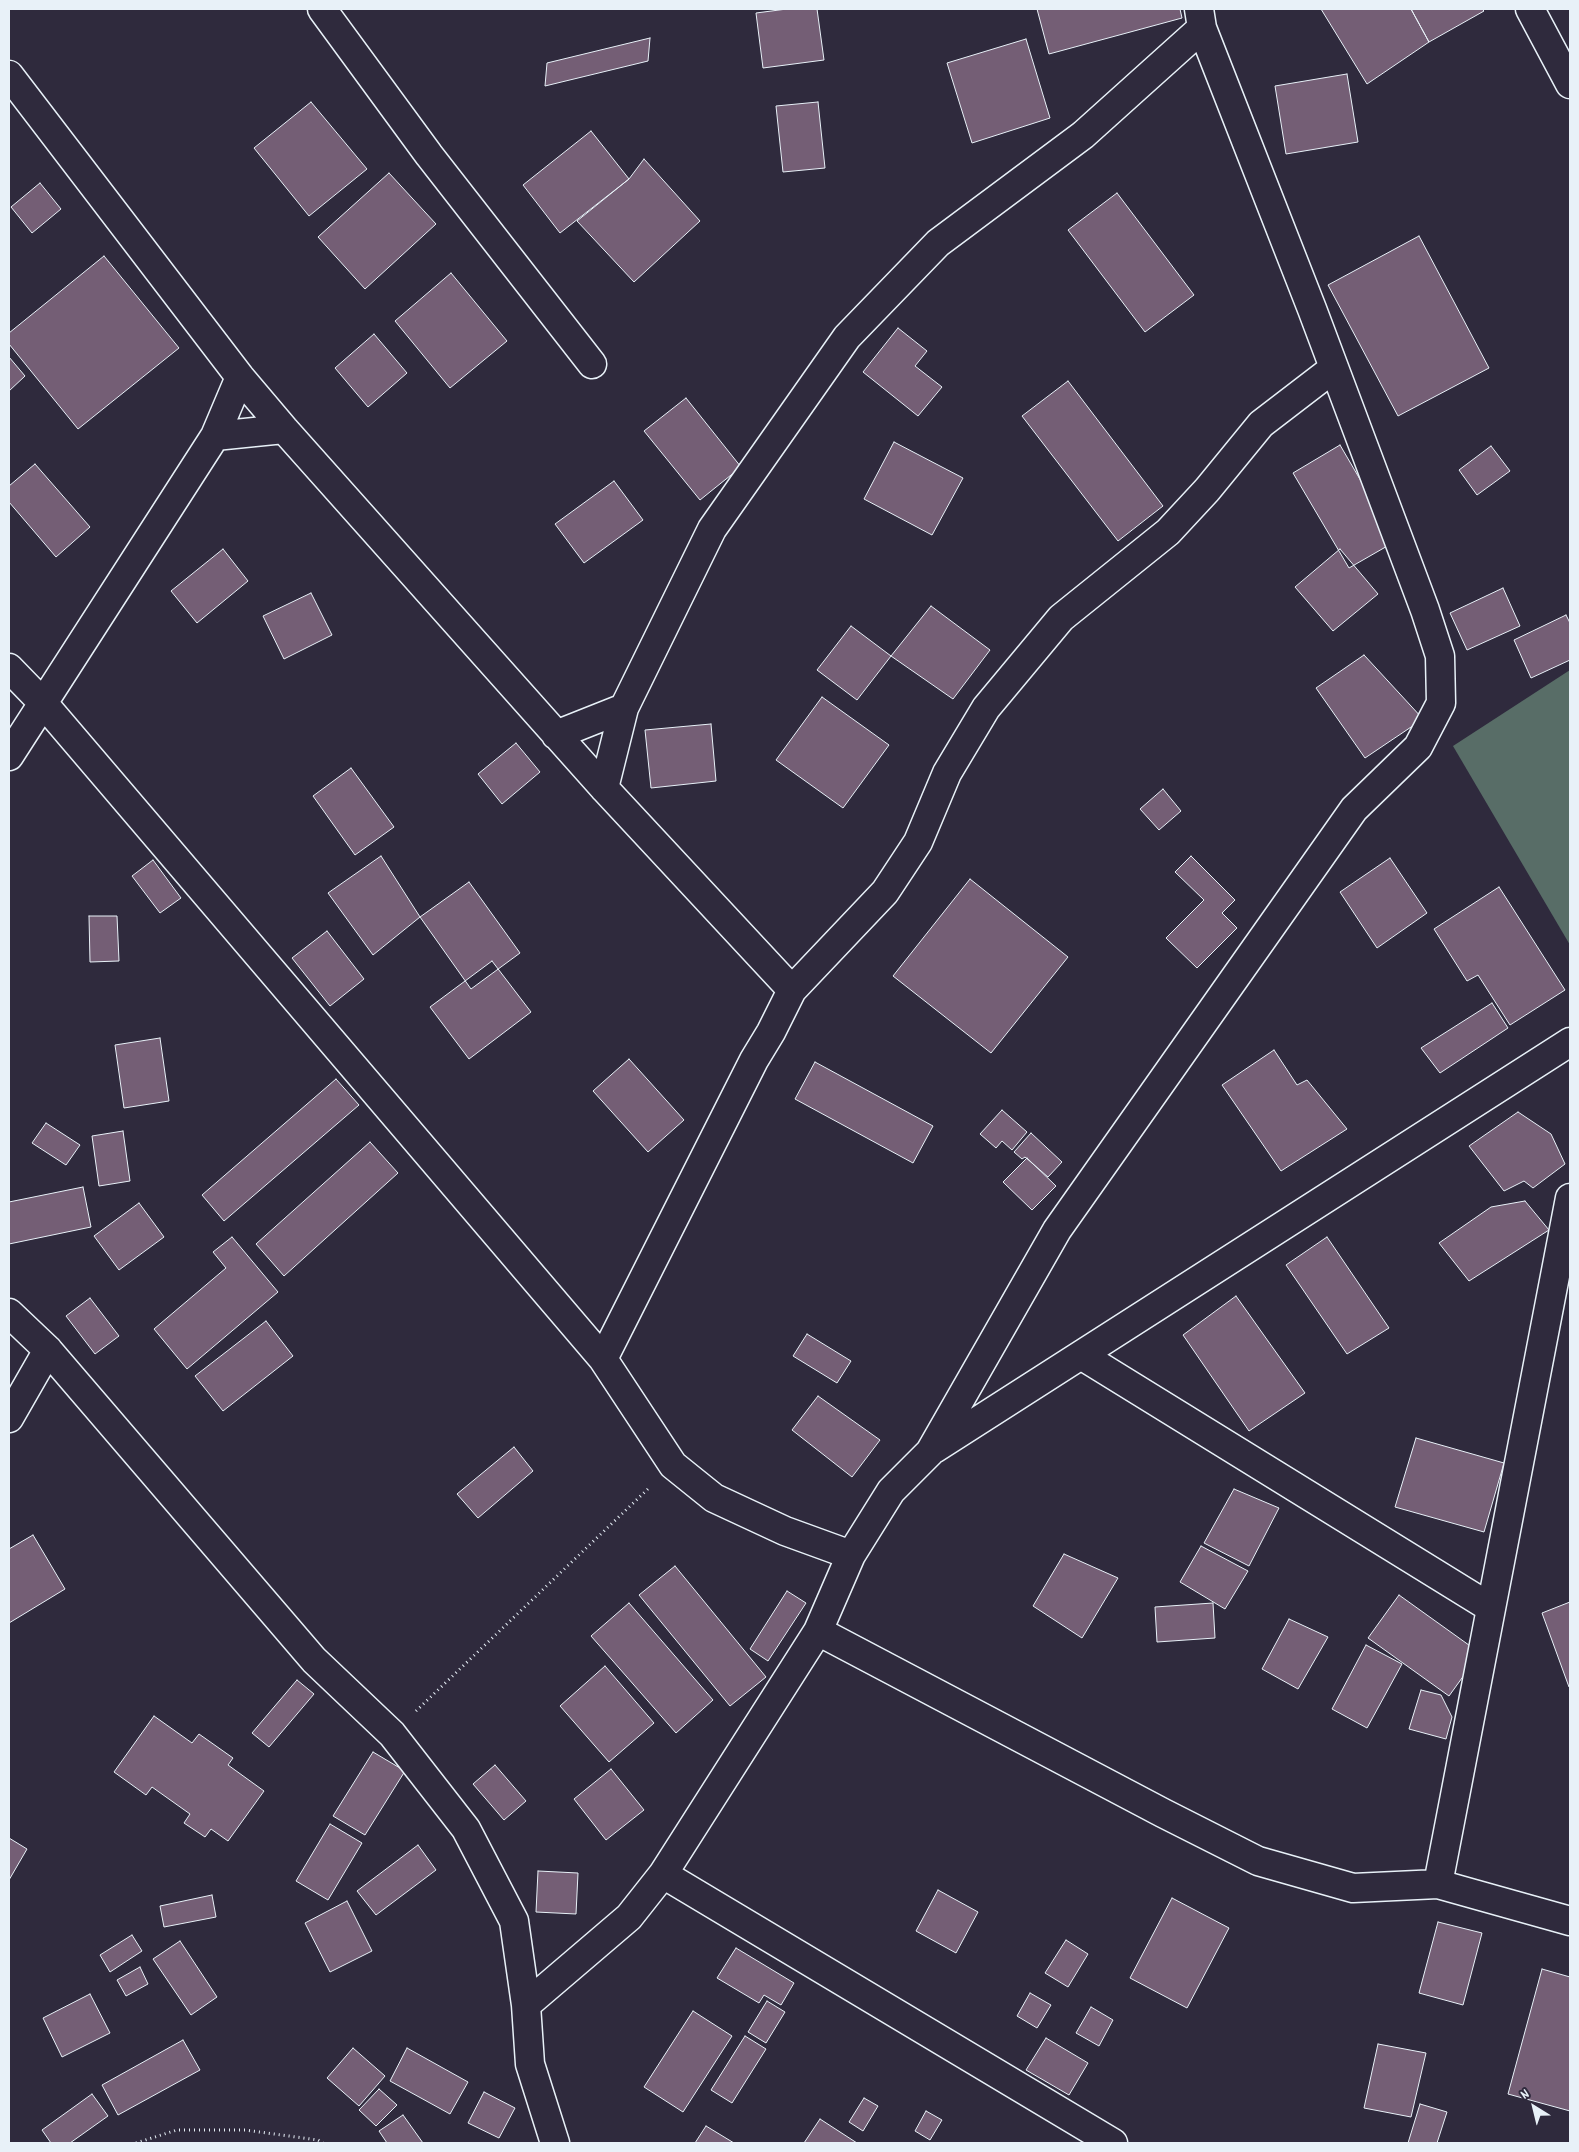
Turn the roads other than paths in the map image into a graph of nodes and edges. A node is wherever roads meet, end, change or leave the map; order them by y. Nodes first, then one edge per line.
1 (322, 9) edge
2 (1530, 9) edge
3 (1200, 18) edge
4 (9, 75) edge
5 (1570, 84) edge
6 (592, 364) dead end
7 (1334, 368) junction
8 (240, 376) junction
9 (284, 429) junction
10 (215, 436) junction
11 (9, 668) edge
12 (44, 704) junction
13 (624, 708) junction
14 (556, 734) junction
15 (9, 756) edge
16 (604, 788) junction
17 (792, 990) junction
18 (1570, 1042) edge
19 (1570, 1198) edge
20 (9, 1314) edge
21 (48, 1350) junction
22 (1081, 1355) junction
23 (603, 1359) junction
24 (9, 1418) edge
25 (930, 1452) junction
26 (851, 1554) junction
27 (1491, 1608) junction
28 (818, 1632) junction
29 (663, 1874) junction
30 (1438, 1884) junction
31 (1570, 1921) edge
32 (526, 2005) junction
33 (555, 2143) edge
34 (1112, 2143) edge

1 - 6 street
2 - 5 street
3 - 7 street
3 - 13 street
4 - 8 street
7 - 17 street
7 - 25 street
8 - 9 street
8 - 10 street
9 - 10 street
9 - 14 street
10 - 12 street
11 - 12 street
12 - 15 street
12 - 23 street
13 - 14 street
13 - 16 street
14 - 16 street
16 - 17 street
17 - 23 street
18 - 22 street
19 - 27 street
20 - 21 street
21 - 24 street
21 - 32 street
22 - 25 street
22 - 27 street
23 - 26 street
25 - 26 street
26 - 28 street
27 - 30 street
28 - 29 street
28 - 30 street
29 - 32 street
29 - 34 street
30 - 31 street
32 - 33 street

